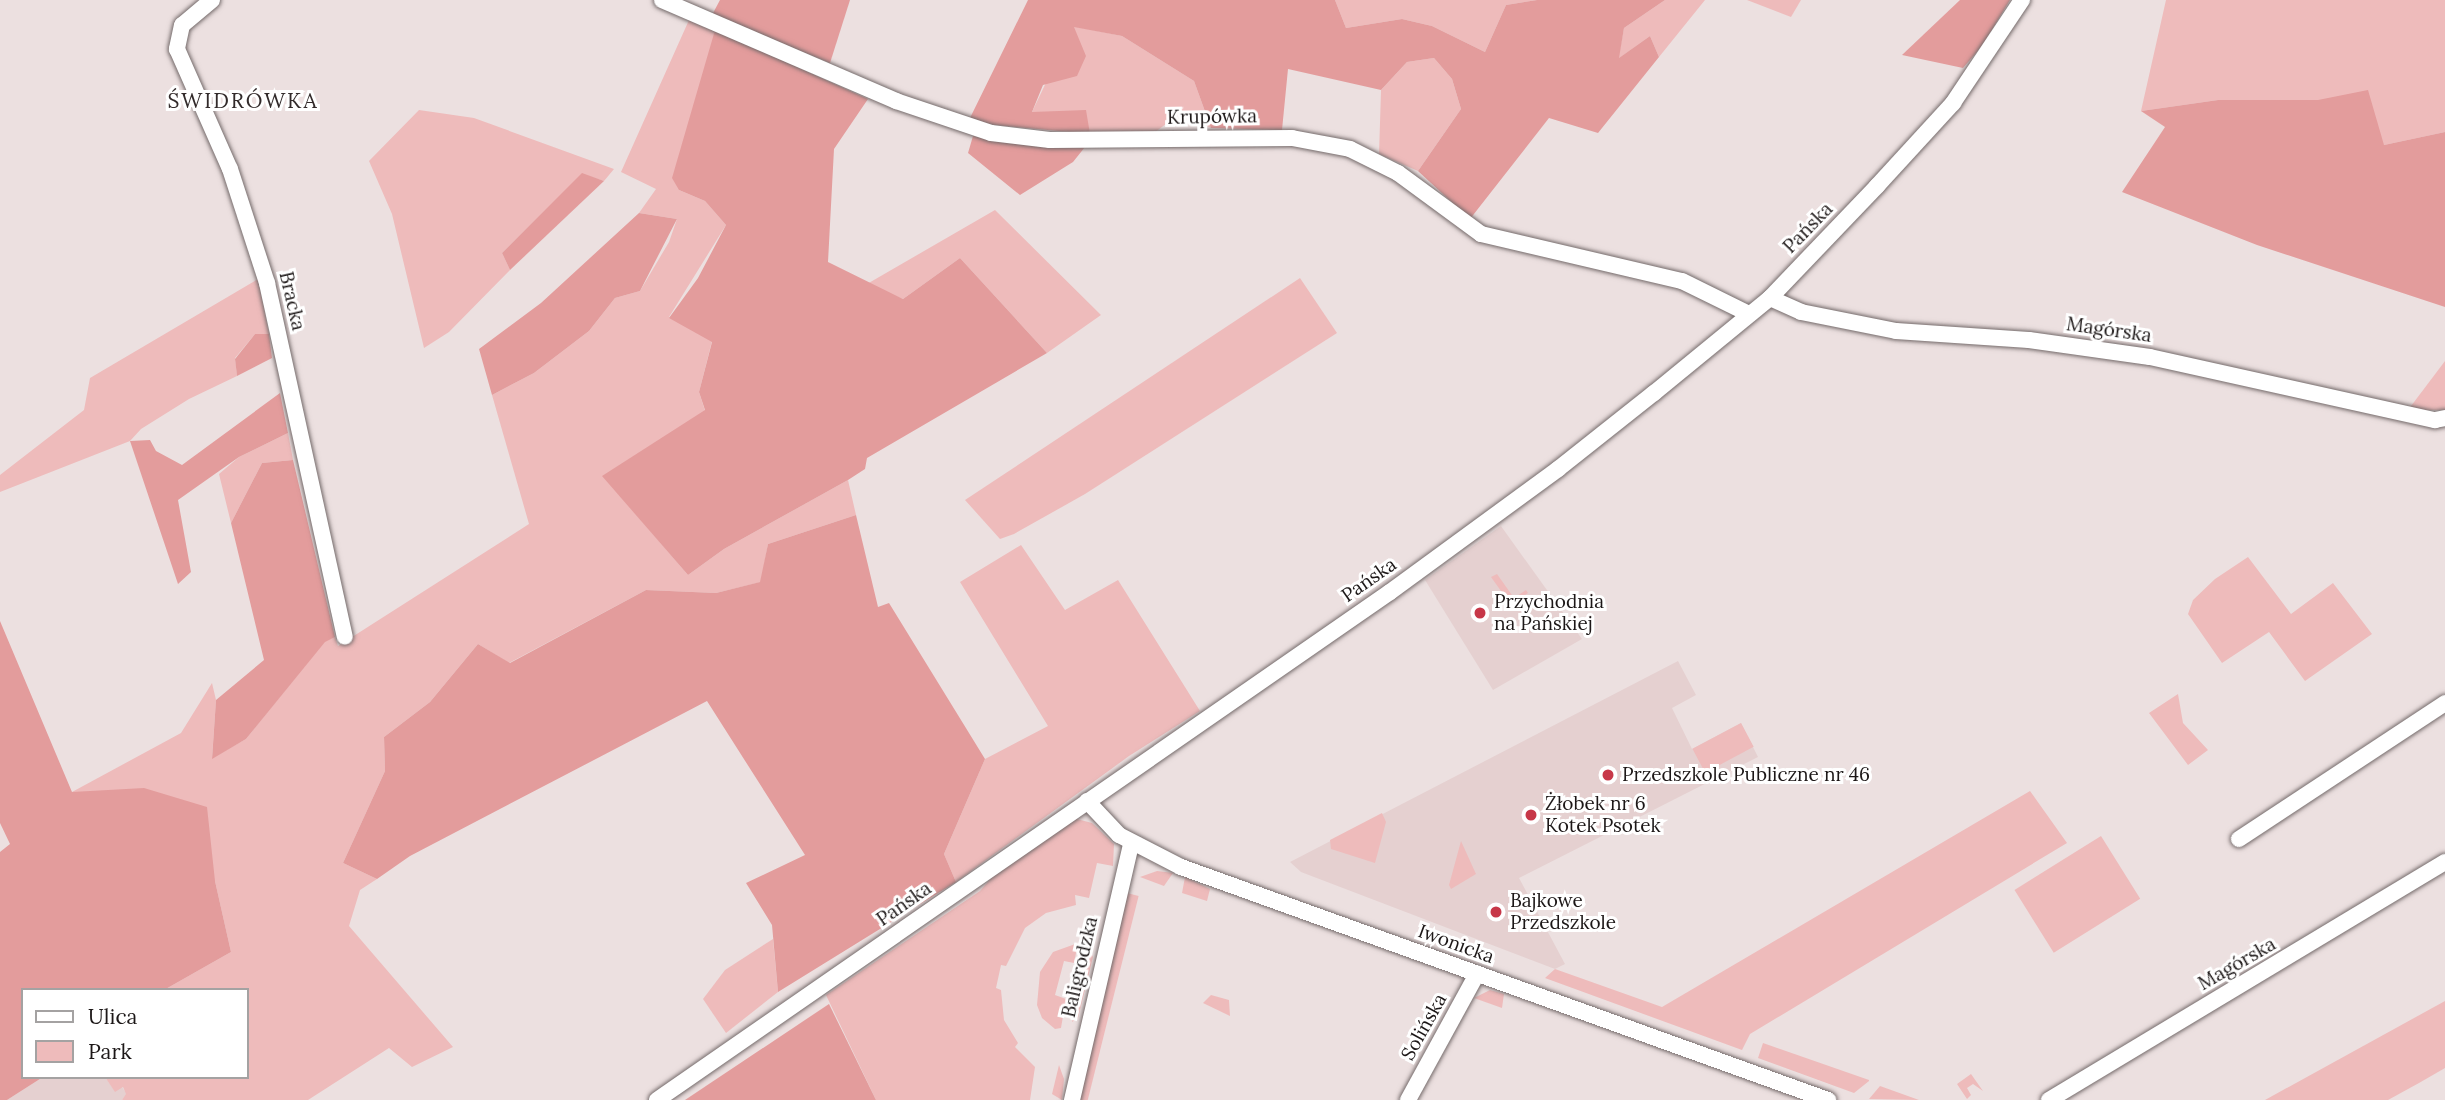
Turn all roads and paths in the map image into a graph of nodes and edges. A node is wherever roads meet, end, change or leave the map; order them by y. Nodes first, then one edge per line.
1 (212, 0) edge
2 (662, 0) edge
3 (2022, 0) edge
4 (1770, 298) junction
5 (1749, 314) junction
6 (2444, 420) edge
7 (345, 636) dead end
8 (2445, 703) edge
9 (1087, 801) junction
10 (2239, 839) dead end
11 (1131, 844) junction
12 (2445, 862) edge
13 (1477, 974) junction
14 (657, 1100) edge
15 (1072, 1100) edge
16 (1408, 1100) edge
17 (1828, 1100) edge
18 (2049, 1100) edge

1 - 7 street, Bracka
2 - 5 street, Krupówka
3 - 4 street, Pańska
4 - 5 street, Pańska
4 - 6 street, Magórska
5 - 9 street, Pańska
8 - 10 street
9 - 11 street, Iwonicka
9 - 14 street, Pańska
11 - 13 street, Iwonicka
11 - 15 street, Baligrodzka
12 - 18 street, Magórska
13 - 16 street, Solińska
13 - 17 street, Iwonicka

